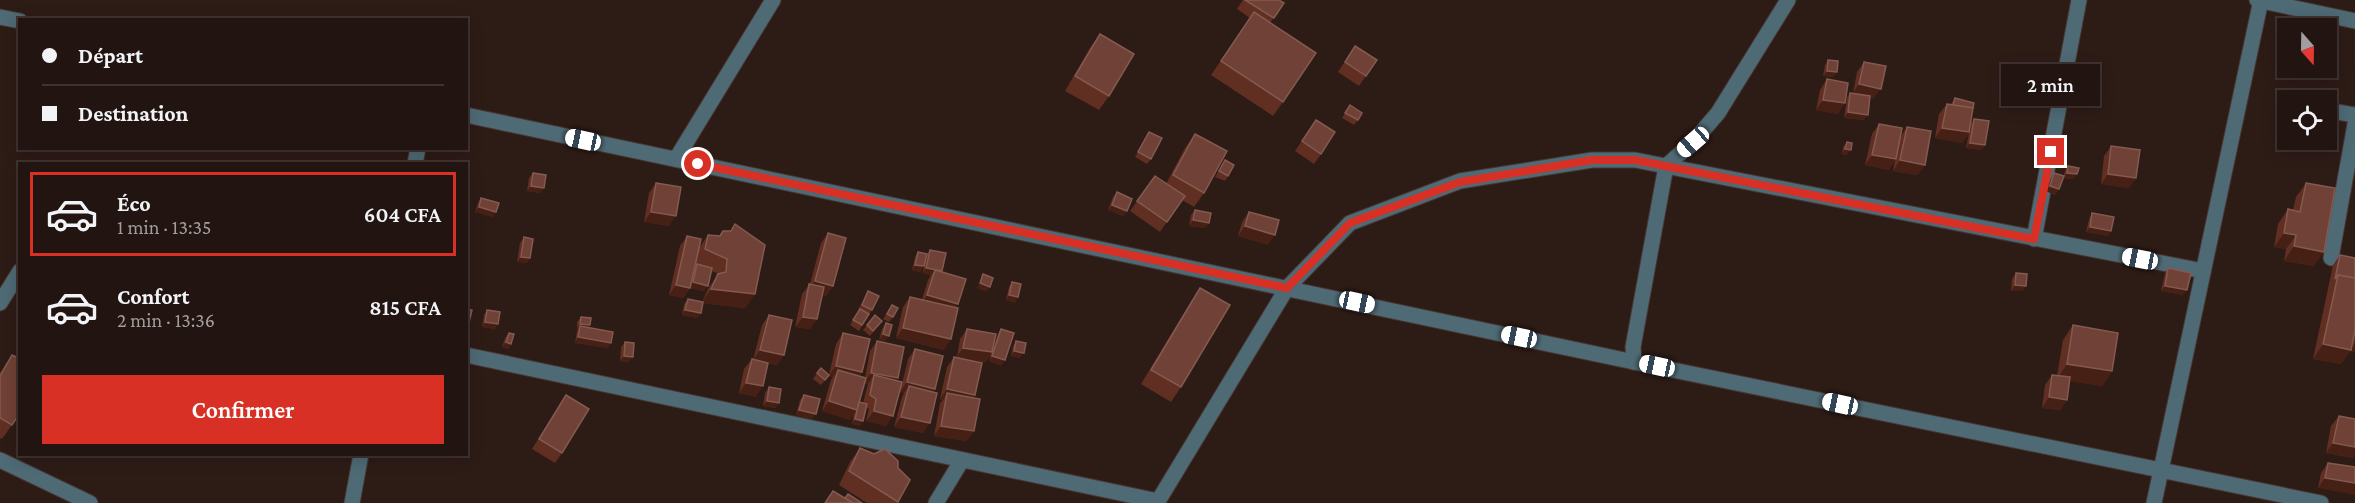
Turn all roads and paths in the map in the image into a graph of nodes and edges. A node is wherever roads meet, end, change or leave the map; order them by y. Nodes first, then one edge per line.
1 (773, 0) edge
2 (1788, 0) edge
3 (2079, 0) edge
4 (2260, 0) edge
5 (0, 17) edge
6 (18, 21) edge
7 (2355, 21) edge
8 (2337, 112) edge
9 (468, 115) edge
10 (2355, 115) edge
11 (2355, 124) edge
12 (676, 159) junction
13 (1666, 166) junction
14 (2351, 170) edge
15 (2348, 205) edge
16 (2034, 239) junction
17 (2331, 258) dead end
18 (2203, 271) junction
19 (18, 274) edge
20 (1287, 288) junction
21 (0, 303) edge
22 (468, 355) edge
23 (1634, 362) junction
24 (361, 456) edge
25 (0, 460) edge
26 (962, 460) junction
27 (2161, 470) junction
28 (1158, 502) edge
29 (90, 503) edge
30 (352, 503) edge
31 (936, 503) edge
32 (2154, 503) edge
33 (2321, 503) edge

1 - 12 street
2 - 13 street
3 - 16 street
4 - 7 street
4 - 18 street
5 - 6 street
8 - 10 street
9 - 12 street
11 - 14 street
12 - 20 street
13 - 16 street
13 - 20 street
13 - 23 street
14 - 15 street
15 - 17 street
16 - 18 street
18 - 27 street
19 - 21 street
20 - 23 street
20 - 28 street
22 - 26 street
23 - 27 street
24 - 30 street
25 - 29 street
26 - 28 street
26 - 31 street
27 - 32 street
27 - 33 street

